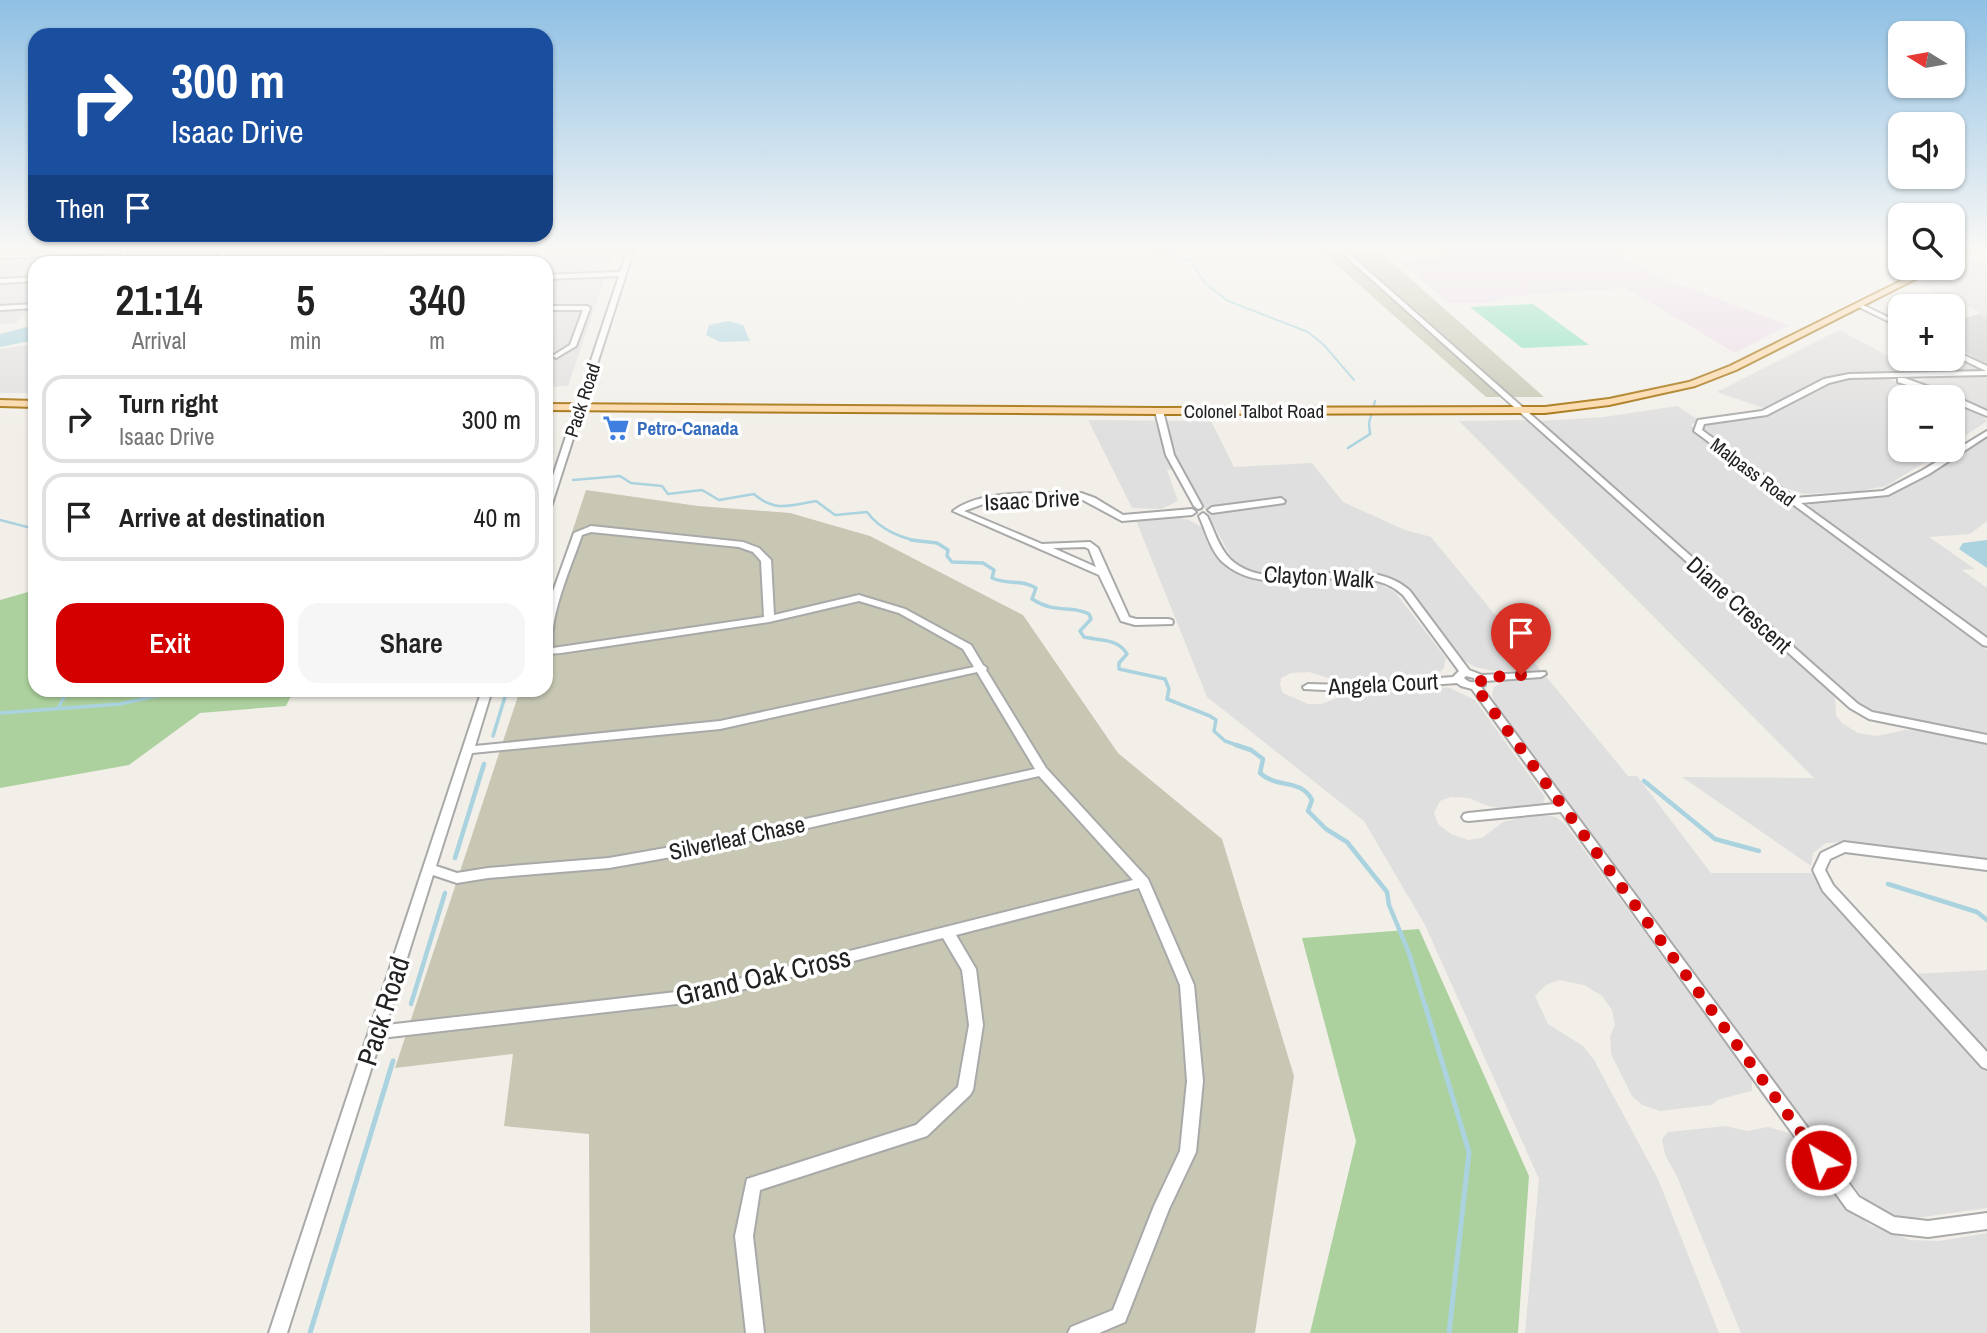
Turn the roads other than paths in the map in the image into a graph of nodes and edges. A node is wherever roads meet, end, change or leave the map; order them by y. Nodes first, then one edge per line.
1 (585, 313) edge
2 (610, 313) edge
3 (1413, 313) edge
4 (1842, 313) edge
5 (556, 356) dead end
6 (1965, 359) edge
7 (1987, 371) edge
8 (1892, 376) junction
9 (1916, 385) edge
10 (0, 403) edge
11 (28, 404) edge
12 (1965, 404) edge
13 (553, 407) edge
14 (579, 407) junction
15 (1159, 411) junction
16 (1522, 411) junction
17 (1987, 414) edge
18 (1987, 433) edge
19 (553, 488) edge
20 (1280, 501) dead end
21 (1792, 501) junction
22 (1201, 511) junction
23 (1040, 546) junction
24 (1103, 573) junction
25 (553, 605) edge
26 (769, 620) junction
27 (1168, 622) dead end
28 (1987, 643) edge
29 (553, 650) edge
30 (982, 668) junction
31 (1541, 674) dead end
32 (1462, 676) junction
33 (1478, 682) junction
34 (1308, 688) dead end
35 (485, 697) edge
36 (1987, 739) edge
37 (468, 750) junction
38 (1042, 771) junction
39 (1562, 808) junction
40 (1468, 817) dead end
41 (1987, 865) edge
42 (429, 869) junction
43 (1143, 882) junction
44 (947, 932) junction
45 (376, 1032) junction
46 (1987, 1062) edge
47 (1987, 1221) edge
48 (278, 1333) edge
49 (755, 1333) edge
50 (1077, 1333) edge

1 - 5 street
2 - 14 street, Pack Road
3 - 16 street, Diane Crescent
4 - 16 main road, Colonel Talbot Road
6 - 7 street
7 - 8 street, Malpass Road
8 - 9 street
8 - 21 street, Malpass Road
10 - 11 main road
12 - 17 street
13 - 14 main road, Colonel Talbot Road
14 - 15 main road, Colonel Talbot Road
14 - 19 street, Pack Road
15 - 16 main road, Colonel Talbot Road
15 - 22 street, Clayton Walk
16 - 36 street, Diane Crescent
18 - 21 street
20 - 22 street
21 - 28 street, Malpass Road
22 - 23 street, Isaac Drive
22 - 32 street, Clayton Walk
23 - 24 street, Isaac Drive
23 - 24 street, Isaac Drive
24 - 27 street, Isaac Drive
25 - 26 street
26 - 29 street
26 - 30 street
30 - 37 street
30 - 38 street
31 - 33 street
32 - 33 street
32 - 34 street, Angela Court
33 - 39 street
35 - 37 street, Pack Road
37 - 42 street, Pack Road
38 - 42 street, Silverleaf Chase
38 - 43 street
39 - 40 street
39 - 47 street
41 - 46 street
42 - 45 street, Pack Road
43 - 44 street, Grand Oak Cross
43 - 50 street
44 - 45 street, Grand Oak Cross
44 - 49 street
45 - 48 street, Pack Road

